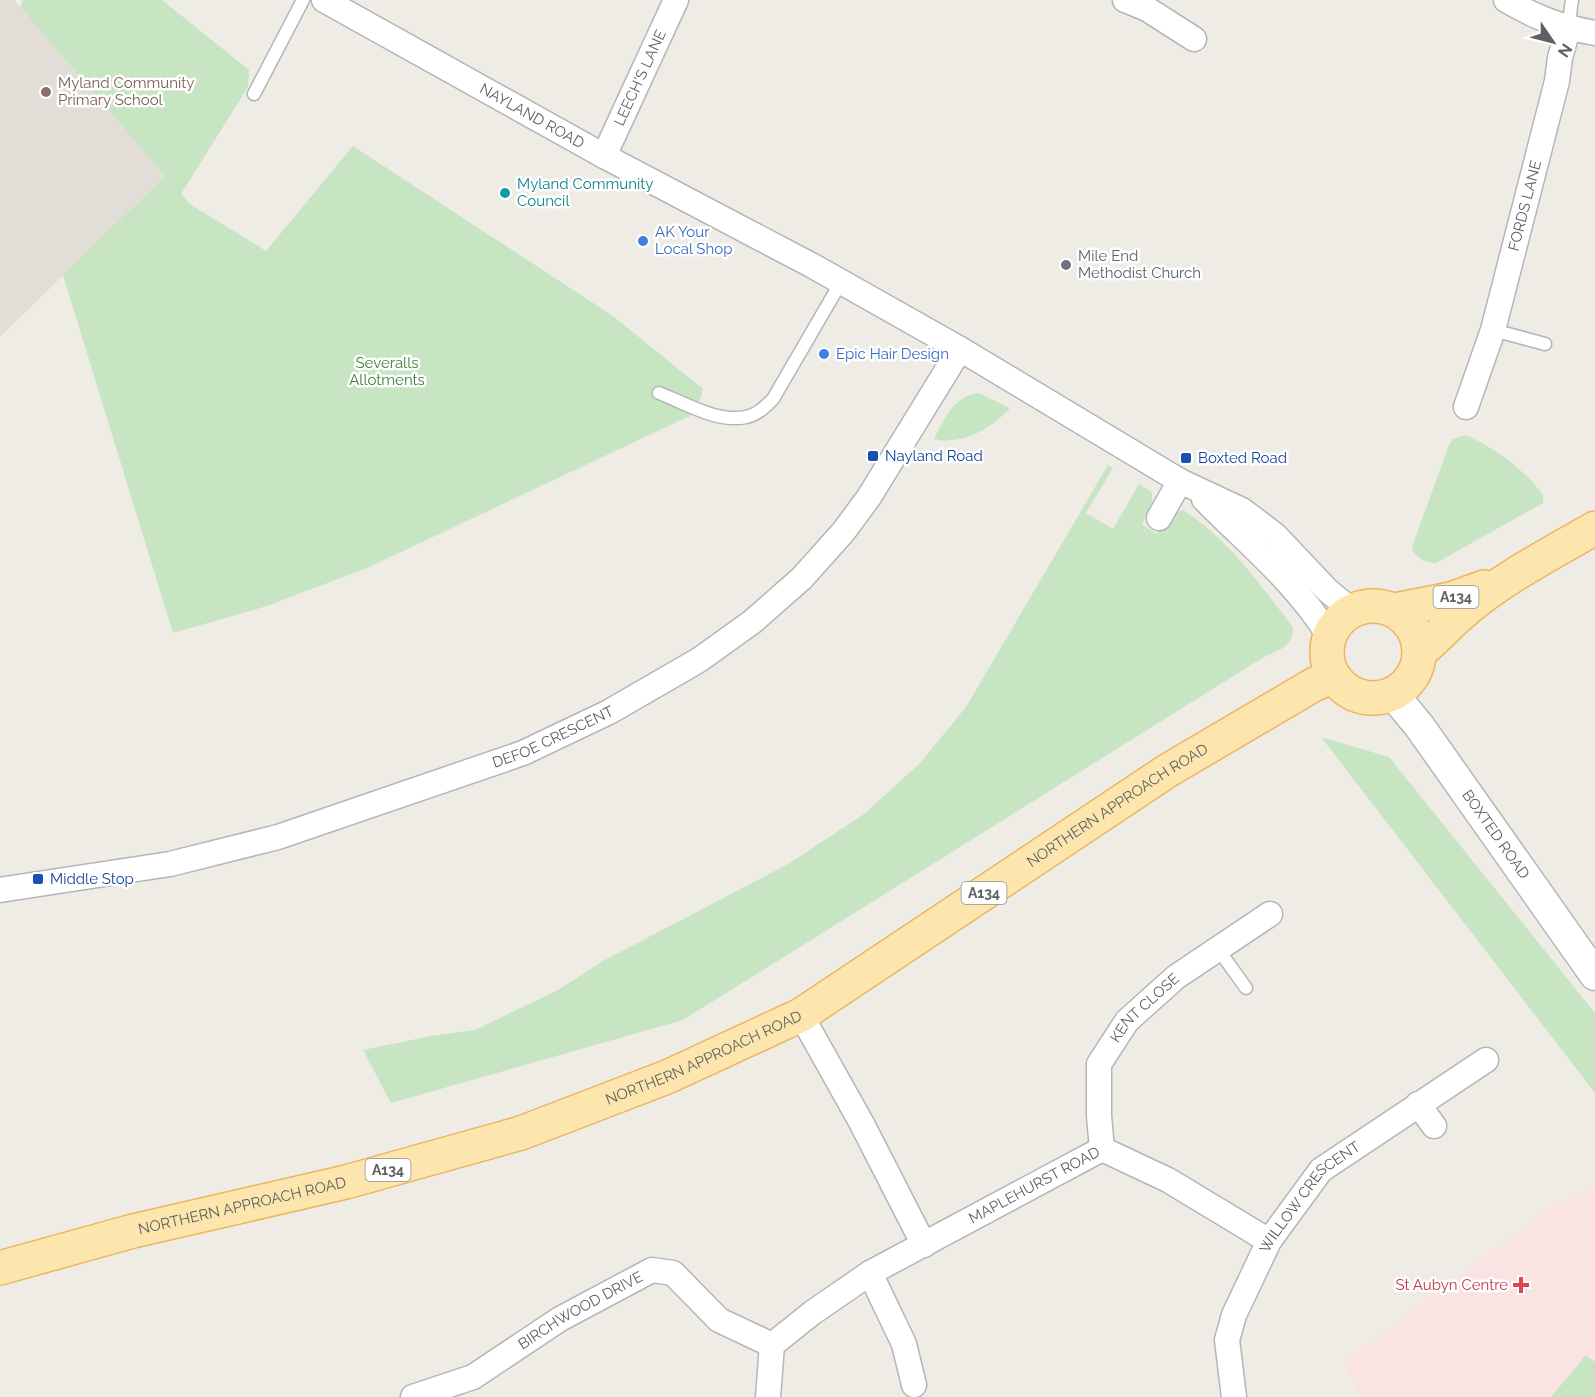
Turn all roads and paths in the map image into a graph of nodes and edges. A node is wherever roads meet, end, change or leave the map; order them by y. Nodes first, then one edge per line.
1 (303, 0) edge
2 (324, 0) edge
3 (676, 0) edge
4 (1506, 0) edge
5 (1572, 0) edge
6 (1141, 3) edge
7 (1568, 29) junction
8 (1595, 33) edge
9 (1194, 39) dead end
10 (254, 94) dead end
11 (604, 156) junction
12 (842, 282) junction
13 (1493, 330) junction
14 (1545, 344) dead end
15 (960, 349) junction
16 (659, 393) dead end
17 (1466, 407) dead end
18 (1187, 485) junction
19 (1159, 518) dead end
20 (1595, 528) edge
21 (1514, 575) junction
22 (1351, 610) junction
23 (1395, 610) junction
24 (1329, 636) junction
25 (1420, 652) junction
26 (1333, 676) junction
27 (1393, 694) junction
28 (0, 890) edge
29 (1270, 914) dead end
30 (1218, 949) junction
31 (1595, 975) edge
32 (1246, 988) dead end
33 (801, 1015) junction
34 (1486, 1060) dead end
35 (1418, 1104) junction
36 (1434, 1126) dead end
37 (1102, 1149) junction
38 (1269, 1241) junction
39 (924, 1245) junction
40 (0, 1268) edge
41 (870, 1273) junction
42 (772, 1346) junction
43 (913, 1391) edge
44 (413, 1397) edge
45 (768, 1397) edge
46 (1234, 1397) edge

1 - 10 lane
2 - 11 street, NAYLAND ROAD
3 - 11 street, LEECH'S LANE
4 - 7 street
5 - 7 lane, FORDS LANE
6 - 9 street
7 - 8 street
7 - 13 street, FORDS LANE
11 - 12 street, NAYLAND ROAD
12 - 15 street, NAYLAND ROAD
12 - 16 lane
13 - 14 lane
13 - 17 street, FORDS LANE
15 - 18 street, NAYLAND ROAD
15 - 28 street, DEFOE CRESCENT
18 - 19 street
18 - 22 street, NAYLAND ROAD
18 - 24 street, NAYLAND ROAD
20 - 21 main road, A134
21 - 23 main road, A134
21 - 25 main road, A134
22 - 23 main road
22 - 24 main road
23 - 25 main road
24 - 26 main road
25 - 27 main road
26 - 27 main road
26 - 33 main road, NORTHERN APPROACH ROAD / A134
27 - 31 street, BOXTED ROAD
29 - 30 street, KENT CLOSE
30 - 32 lane
30 - 37 street, KENT CLOSE
33 - 39 street
33 - 40 main road, NORTHERN APPROACH ROAD / A134
34 - 35 street, WILLOW CRESCENT
35 - 36 street
35 - 38 street, WILLOW CRESCENT
37 - 38 street, MAPLEHURST ROAD
37 - 39 street, MAPLEHURST ROAD
38 - 46 street, WILLOW CRESCENT
39 - 41 street, MAPLEHURST ROAD
41 - 42 street, MAPLEHURST ROAD
41 - 43 street
42 - 44 street, BIRCHWOOD DRIVE
42 - 45 street

